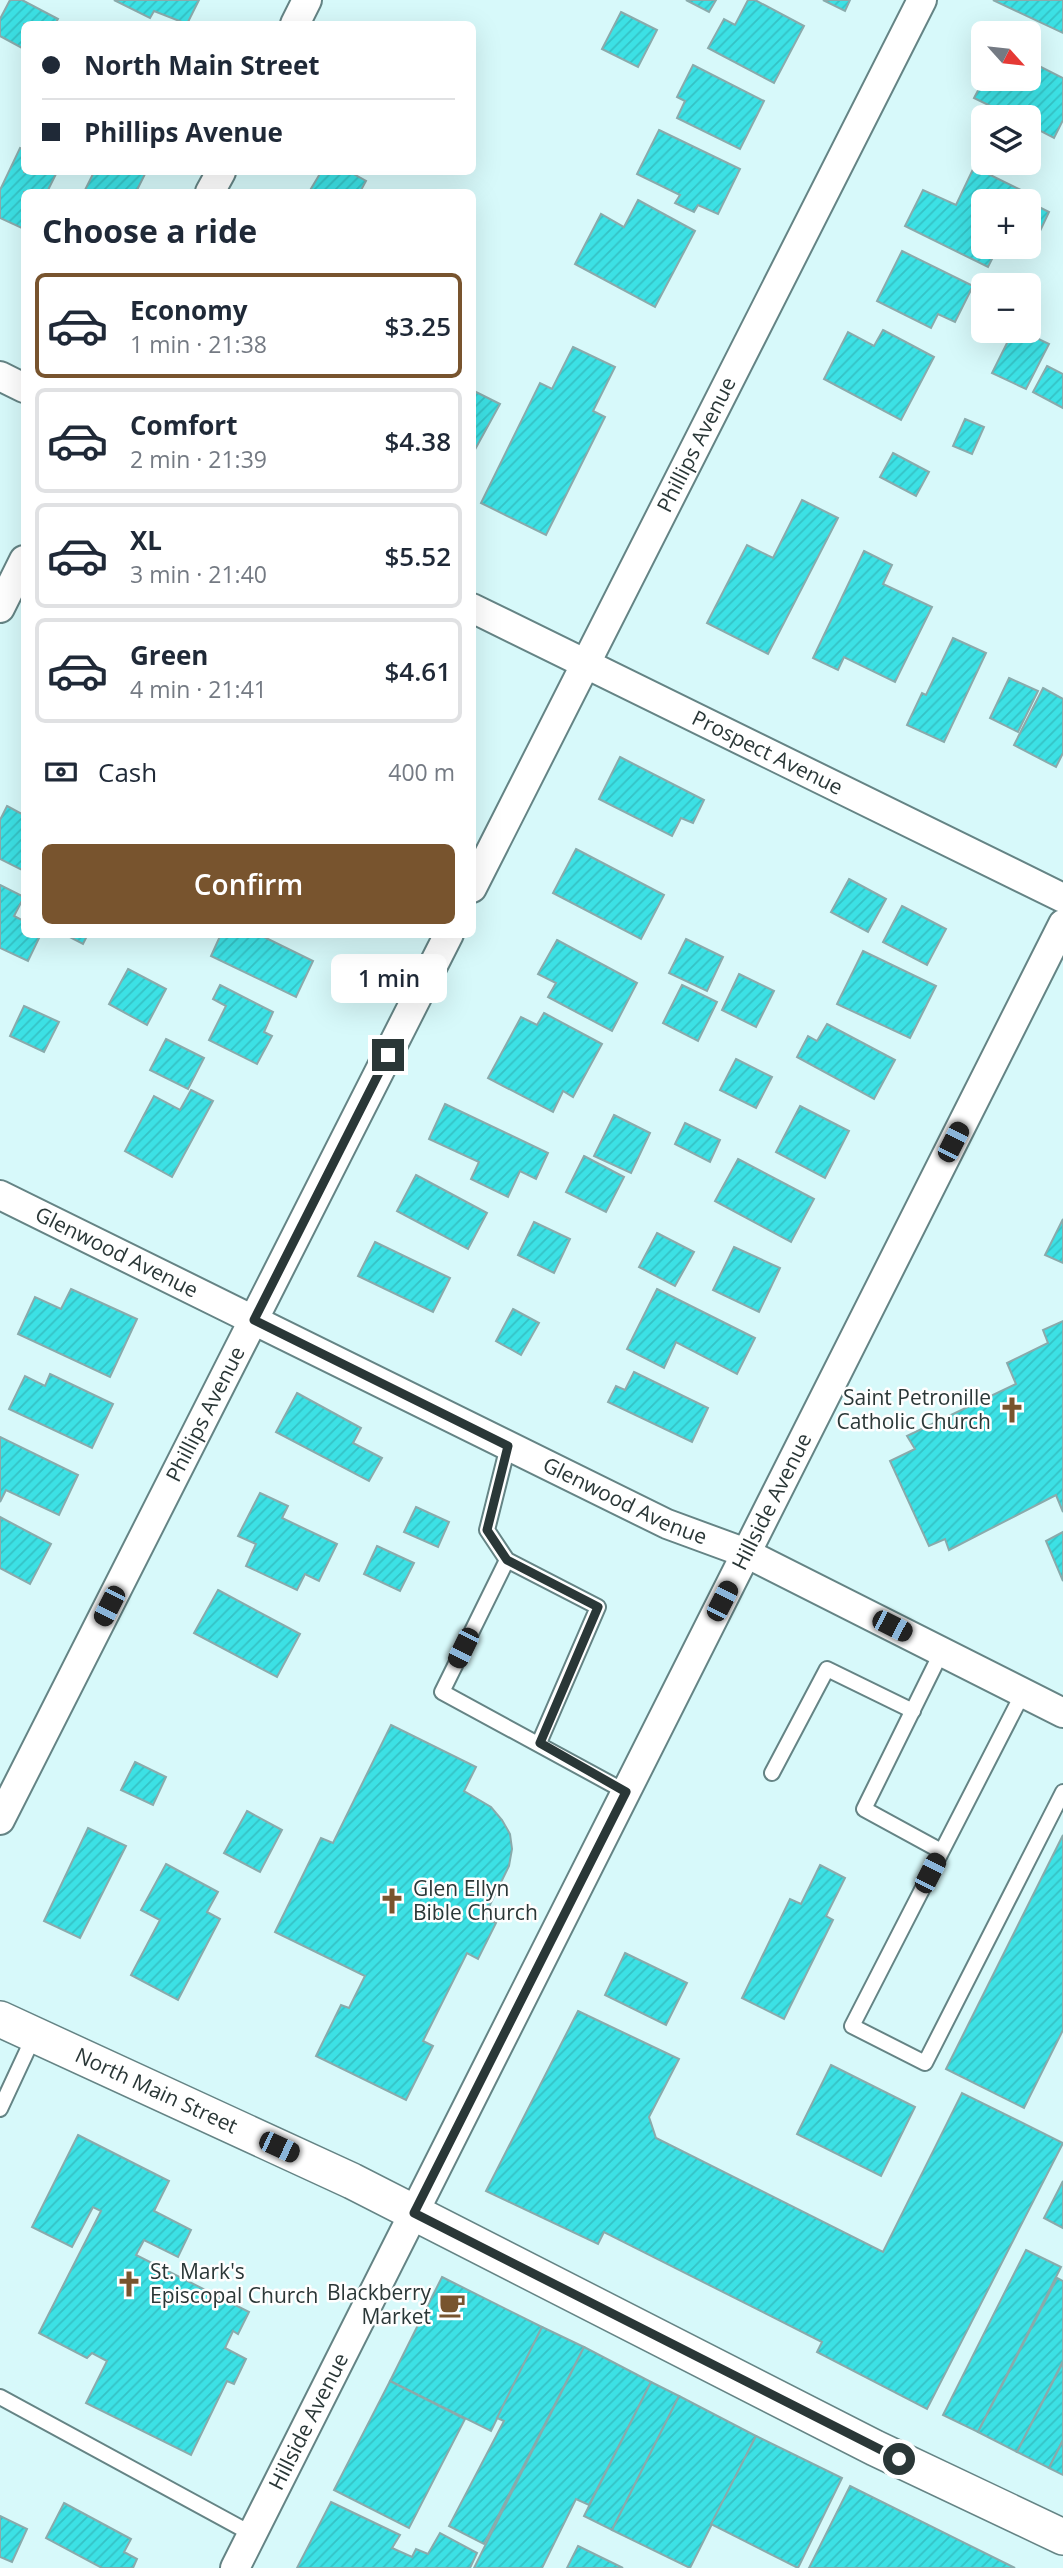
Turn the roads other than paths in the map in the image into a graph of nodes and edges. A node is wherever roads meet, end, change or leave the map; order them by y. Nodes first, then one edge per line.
1 (307, 0) edge
2 (922, 0) edge
3 (296, 21) edge
4 (0, 376) edge
5 (21, 386) edge
6 (21, 566) edge
7 (0, 608) edge
8 (476, 610) edge
9 (586, 664) junction
10 (476, 880) edge
11 (1063, 898) edge
12 (1063, 924) edge
13 (447, 938) edge
14 (0, 1195) edge
15 (254, 1320) junction
16 (508, 1446) junction
17 (747, 1553) junction
18 (507, 1560) junction
19 (942, 1651) junction
20 (1023, 1693) junction
21 (913, 1711) junction
22 (1063, 1713) edge
23 (540, 1743) junction
24 (772, 1773) dead end
25 (626, 1792) junction
26 (1063, 1793) edge
27 (0, 1820) edge
28 (941, 1851) junction
29 (0, 2019) edge
30 (34, 2036) junction
31 (0, 2109) edge
32 (414, 2213) junction
33 (0, 2397) edge
34 (252, 2534) junction
35 (1063, 2537) edge
36 (235, 2568) edge

1 - 3 street
2 - 9 street, Phillips Avenue
4 - 5 street
6 - 7 street
8 - 9 street, Prospect Avenue
9 - 10 street, Phillips Avenue
9 - 11 street, Prospect Avenue
12 - 17 street, Hillside Avenue
13 - 15 street, Phillips Avenue
14 - 15 street, Glenwood Avenue
15 - 16 street, Glenwood Avenue
15 - 27 street, Phillips Avenue
16 - 17 street, Glenwood Avenue
16 - 18 lane
17 - 19 street, Glenwood Avenue
17 - 25 street, Hillside Avenue
18 - 23 lane
18 - 23 lane
19 - 20 street, Glenwood Avenue
19 - 21 lane
20 - 22 street, Glenwood Avenue
20 - 28 lane
21 - 24 lane
21 - 28 lane
23 - 25 lane
25 - 32 street, Hillside Avenue
26 - 28 lane
29 - 30 street, North Main Street
30 - 31 lane
30 - 32 street, North Main Street
32 - 34 street, Hillside Avenue
32 - 35 street, North Main Street
33 - 34 lane
34 - 36 street, Hillside Avenue

